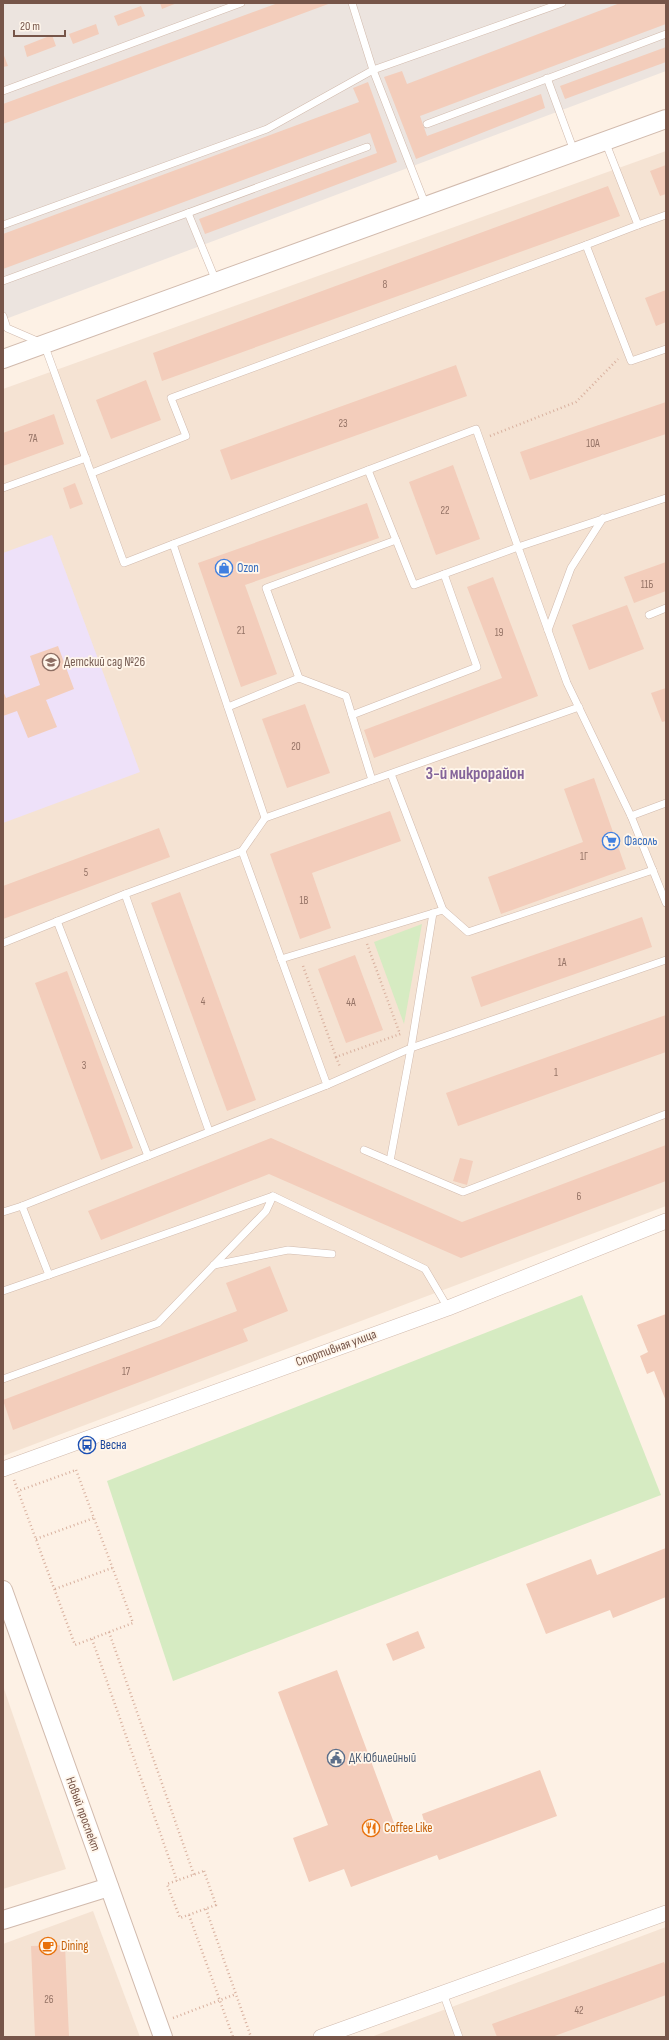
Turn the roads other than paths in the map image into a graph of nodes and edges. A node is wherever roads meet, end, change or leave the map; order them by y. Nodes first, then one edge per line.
1 (241, 3) edge
2 (352, 3) edge
3 (562, 3) edge
4 (666, 34) edge
5 (373, 70) junction
6 (547, 78) junction
7 (3, 90) edge
8 (666, 119) edge
9 (427, 124) dead end
10 (605, 141) junction
11 (367, 147) dead end
12 (574, 152) junction
13 (426, 206) junction
14 (188, 213) junction
15 (666, 215) edge
16 (3, 225) edge
17 (638, 225) junction
18 (586, 245) junction
19 (3, 281) edge
20 (217, 282) junction
21 (3, 316) edge
22 (44, 344) junction
23 (666, 349) edge
24 (3, 359) edge
25 (86, 458) junction
26 (368, 470) junction
27 (92, 473) junction
28 (3, 488) edge
29 (666, 498) edge
30 (603, 518) junction
31 (396, 540) junction
32 (173, 544) junction
33 (518, 547) junction
34 (444, 574) junction
35 (666, 608) edge
36 (649, 615) dead end
37 (548, 630) junction
38 (299, 678) junction
39 (228, 707) junction
40 (579, 707) junction
41 (352, 715) junction
42 (391, 774) junction
43 (372, 780) junction
44 (666, 803) edge
45 (631, 816) junction
46 (265, 818) junction
47 (242, 851) junction
48 (653, 870) junction
49 (125, 894) junction
50 (666, 903) edge
51 (443, 910) junction
52 (433, 913) junction
53 (57, 921) junction
54 (3, 943) edge
55 (281, 959) junction
56 (666, 960) edge
57 (411, 1048) junction
58 (327, 1084) junction
59 (666, 1114) edge
60 (209, 1131) junction
61 (364, 1150) dead end
62 (148, 1156) junction
63 (390, 1161) junction
64 (273, 1196) junction
65 (22, 1206) junction
66 (3, 1212) edge
67 (666, 1221) edge
68 (332, 1254) dead end
69 (214, 1265) junction
70 (49, 1274) junction
71 (3, 1291) edge
72 (448, 1308) junction
73 (3, 1379) edge
74 (3, 1469) edge
75 (3, 1590) edge
76 (109, 1887) junction
77 (666, 1913) edge
78 (3, 1920) edge
79 (443, 1993) junction
80 (160, 2030) edge
81 (321, 2037) edge
82 (459, 2037) edge

1 - 7 lane
2 - 5 lane
3 - 5 lane
4 - 6 lane
5 - 13 lane
5 - 16 lane
6 - 9 lane
6 - 12 lane
8 - 10 street
10 - 12 street
10 - 17 lane
11 - 14 lane
12 - 13 street
13 - 20 street
14 - 19 lane
14 - 20 lane
15 - 17 lane
17 - 18 lane
18 - 23 lane
18 - 27 lane
20 - 22 street
21 - 22 lane
22 - 24 street
22 - 25 lane
25 - 27 lane
25 - 28 lane
26 - 31 lane
26 - 32 lane
26 - 33 lane
27 - 32 lane
29 - 30 lane
30 - 33 lane
30 - 37 lane
31 - 34 lane
31 - 38 lane
32 - 39 lane
33 - 34 lane
33 - 37 lane
34 - 41 lane
35 - 36 lane
37 - 40 lane
38 - 39 lane
38 - 41 lane
39 - 46 lane
40 - 42 lane
40 - 45 lane
41 - 43 lane
42 - 43 lane
42 - 51 lane
43 - 46 lane
44 - 45 lane
45 - 48 lane
46 - 47 lane
47 - 49 lane
47 - 55 lane
48 - 50 lane
48 - 51 lane
49 - 53 lane
49 - 60 lane
51 - 52 lane
52 - 55 lane
52 - 57 lane
53 - 54 lane
53 - 62 lane
55 - 58 lane
56 - 57 lane
57 - 58 lane
57 - 63 lane
58 - 60 lane
59 - 63 lane
60 - 62 lane
61 - 63 lane
62 - 65 lane
64 - 69 lane
64 - 70 lane
64 - 72 lane
65 - 66 lane
65 - 70 lane
67 - 72 street, Спортивная улица
68 - 69 lane
69 - 73 lane
70 - 71 lane
72 - 74 street, Спортивная улица
75 - 76 street, Новый проспект
76 - 78 street
76 - 80 street, Новый проспект
77 - 79 street
79 - 81 street
79 - 82 lane

